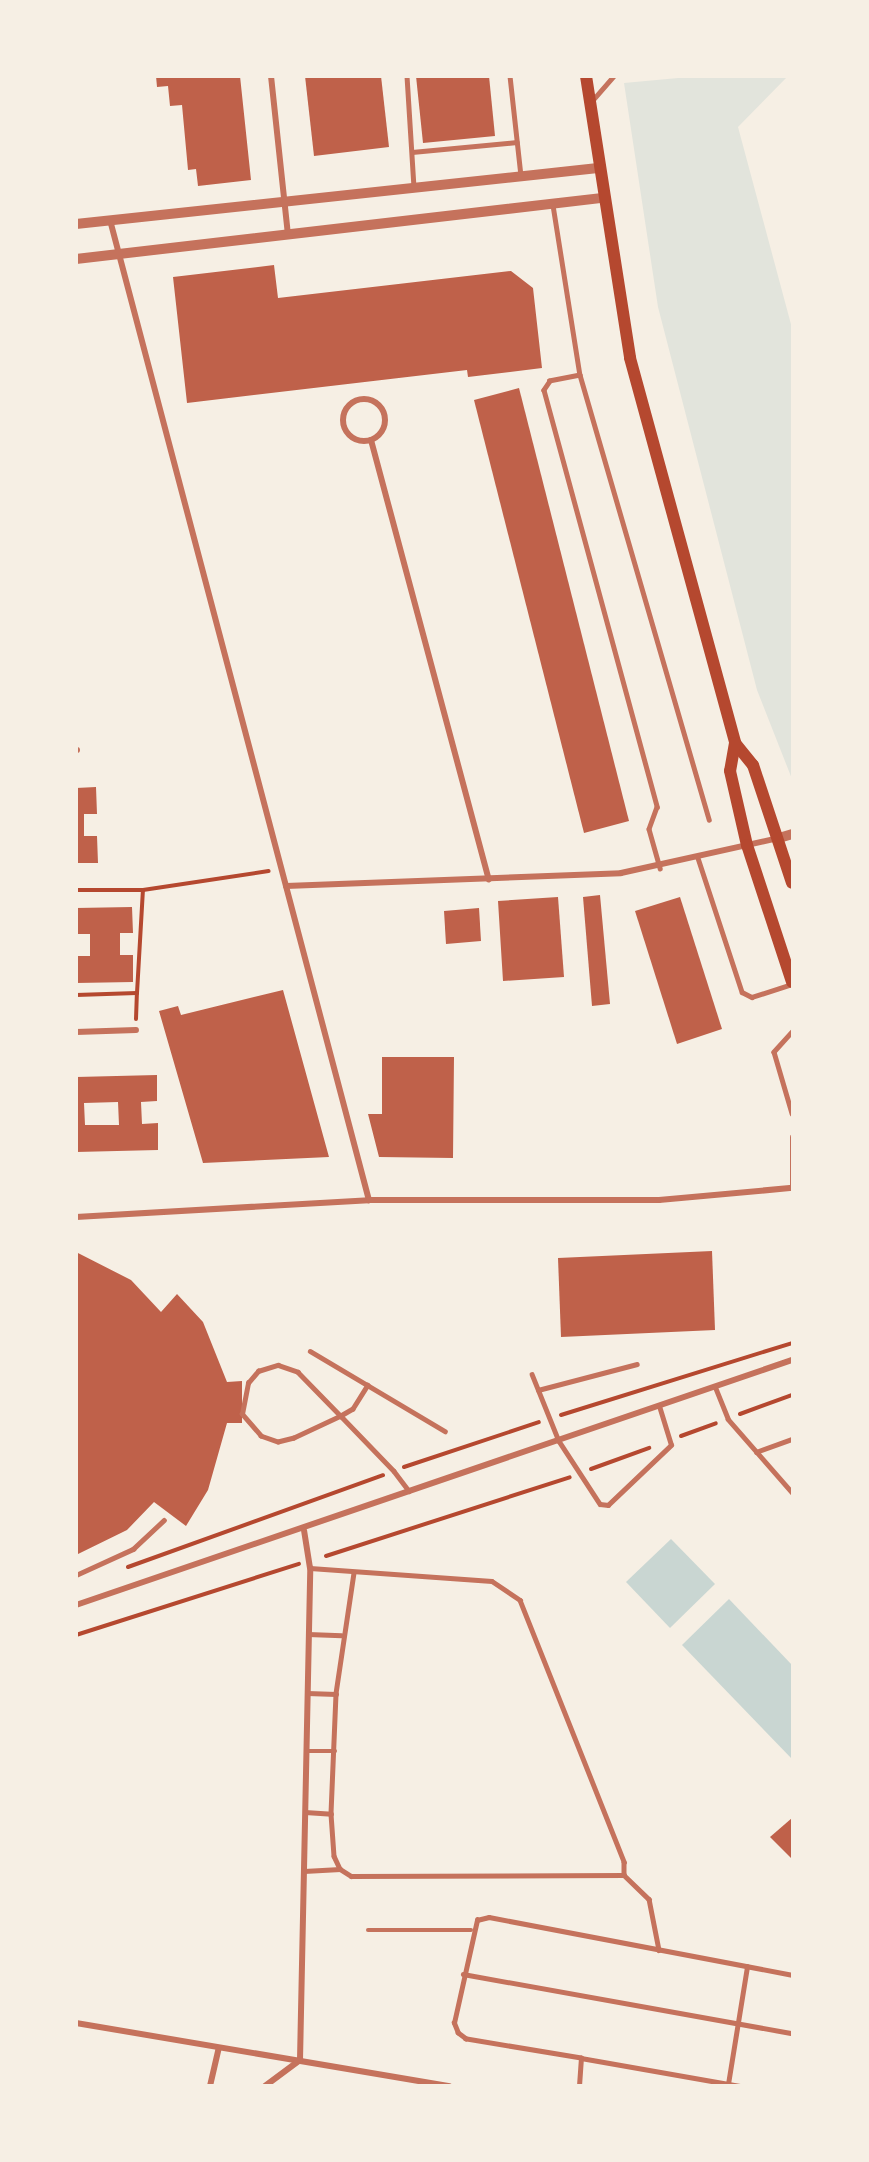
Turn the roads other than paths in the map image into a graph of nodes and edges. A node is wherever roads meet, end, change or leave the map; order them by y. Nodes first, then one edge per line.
1 (271, 76) edge
2 (407, 76) edge
3 (510, 76) edge
4 (586, 76) edge
5 (614, 76) edge
6 (589, 104) junction
7 (517, 142) junction
8 (412, 153) junction
9 (598, 168) junction
10 (521, 176) junction
11 (414, 188) junction
12 (602, 198) junction
13 (284, 202) junction
14 (553, 204) junction
15 (110, 220) junction
16 (76, 224) edge
17 (288, 236) junction
18 (119, 254) junction
19 (76, 259) edge
20 (580, 375) junction
21 (371, 440) junction
22 (735, 743) junction
23 (709, 820) dead end
24 (792, 834) edge
25 (779, 838) junction
26 (747, 845) junction
27 (698, 858) junction
28 (660, 868) junction
29 (489, 879) junction
30 (792, 882) edge
31 (286, 886) junction
32 (792, 983) edge
33 (136, 1030) road end
34 (76, 1032) edge
35 (792, 1032) edge
36 (792, 1113) edge
37 (792, 1137) edge
38 (792, 1188) edge
39 (369, 1200) junction
40 (76, 1217) edge
41 (310, 1351) dead end
42 (792, 1360) edge
43 (637, 1364) dead end
44 (532, 1374) dead end
45 (368, 1385) junction
46 (715, 1386) junction
47 (538, 1390) junction
48 (659, 1406) junction
49 (341, 1416) junction
50 (445, 1431) dead end
51 (792, 1439) edge
52 (559, 1441) junction
53 (756, 1452) junction
54 (792, 1492) edge
55 (410, 1494) junction
56 (164, 1520) dead end
57 (303, 1530) junction
58 (310, 1568) junction
59 (354, 1573) junction
60 (76, 1575) edge
61 (76, 1605) edge
62 (308, 1634) junction
63 (341, 1635) junction
64 (307, 1693) junction
65 (336, 1694) junction
66 (306, 1751) junction
67 (334, 1751) junction
68 (305, 1812) junction
69 (331, 1814) junction
70 (340, 1869) junction
71 (304, 1871) junction
72 (624, 1875) junction
73 (368, 1930) dead end
74 (471, 1930) junction
75 (660, 1950) junction
76 (747, 1967) junction
77 (463, 1974) junction
78 (792, 1975) edge
79 (76, 2023) edge
80 (738, 2023) junction
81 (792, 2033) edge
82 (219, 2048) junction
83 (581, 2058) junction
84 (300, 2060) junction
85 (728, 2084) junction
86 (210, 2085) edge
87 (265, 2085) edge
88 (450, 2085) edge
89 (579, 2085) edge
90 (740, 2085) edge

1 - 13 street
2 - 8 lane
3 - 7 lane
4 - 6 main road
5 - 6 lane
6 - 9 main road
7 - 8 lane
7 - 10 lane
8 - 11 lane
9 - 10 street
9 - 12 main road
10 - 11 street
11 - 13 street
12 - 14 street
12 - 22 main road
13 - 15 street
13 - 17 street
14 - 17 street
14 - 20 lane
15 - 16 street
15 - 18 street
17 - 18 street
18 - 19 street
18 - 31 street
20 - 23 lane
20 - 28 lane
21 - 21 street
21 - 29 street
22 - 25 main road
22 - 26 main road
24 - 25 street
25 - 26 street
25 - 30 main road
26 - 27 street
26 - 32 main road
27 - 28 street
27 - 32 lane
28 - 29 street
29 - 31 street
31 - 39 street
33 - 34 street
35 - 36 lane
37 - 38 lane
38 - 39 street
39 - 40 street
41 - 45 lane
42 - 46 street
43 - 47 lane
44 - 47 lane
45 - 49 lane
45 - 50 lane
46 - 48 street
46 - 53 lane
47 - 52 lane
48 - 52 street
48 - 52 lane
49 - 49 lane
49 - 55 lane
51 - 53 lane
52 - 55 street
53 - 54 lane
55 - 57 street
56 - 60 lane
57 - 58 street
57 - 61 street
58 - 59 lane
58 - 62 street
59 - 63 lane
59 - 72 lane
62 - 63 lane
62 - 64 street
63 - 65 lane
64 - 65 lane
64 - 66 street
65 - 67 lane
66 - 67 lane
66 - 68 street
67 - 69 lane
68 - 69 lane
68 - 71 street
69 - 70 lane
70 - 71 lane
70 - 72 lane
71 - 84 street
72 - 75 lane
73 - 74 lane
74 - 75 lane
74 - 77 lane
75 - 76 lane
76 - 78 lane
76 - 80 lane
77 - 80 lane
77 - 83 lane
79 - 82 street
80 - 81 lane
80 - 85 lane
82 - 84 street
82 - 86 street
83 - 85 lane
83 - 89 lane
84 - 87 street
84 - 88 street
85 - 90 lane

